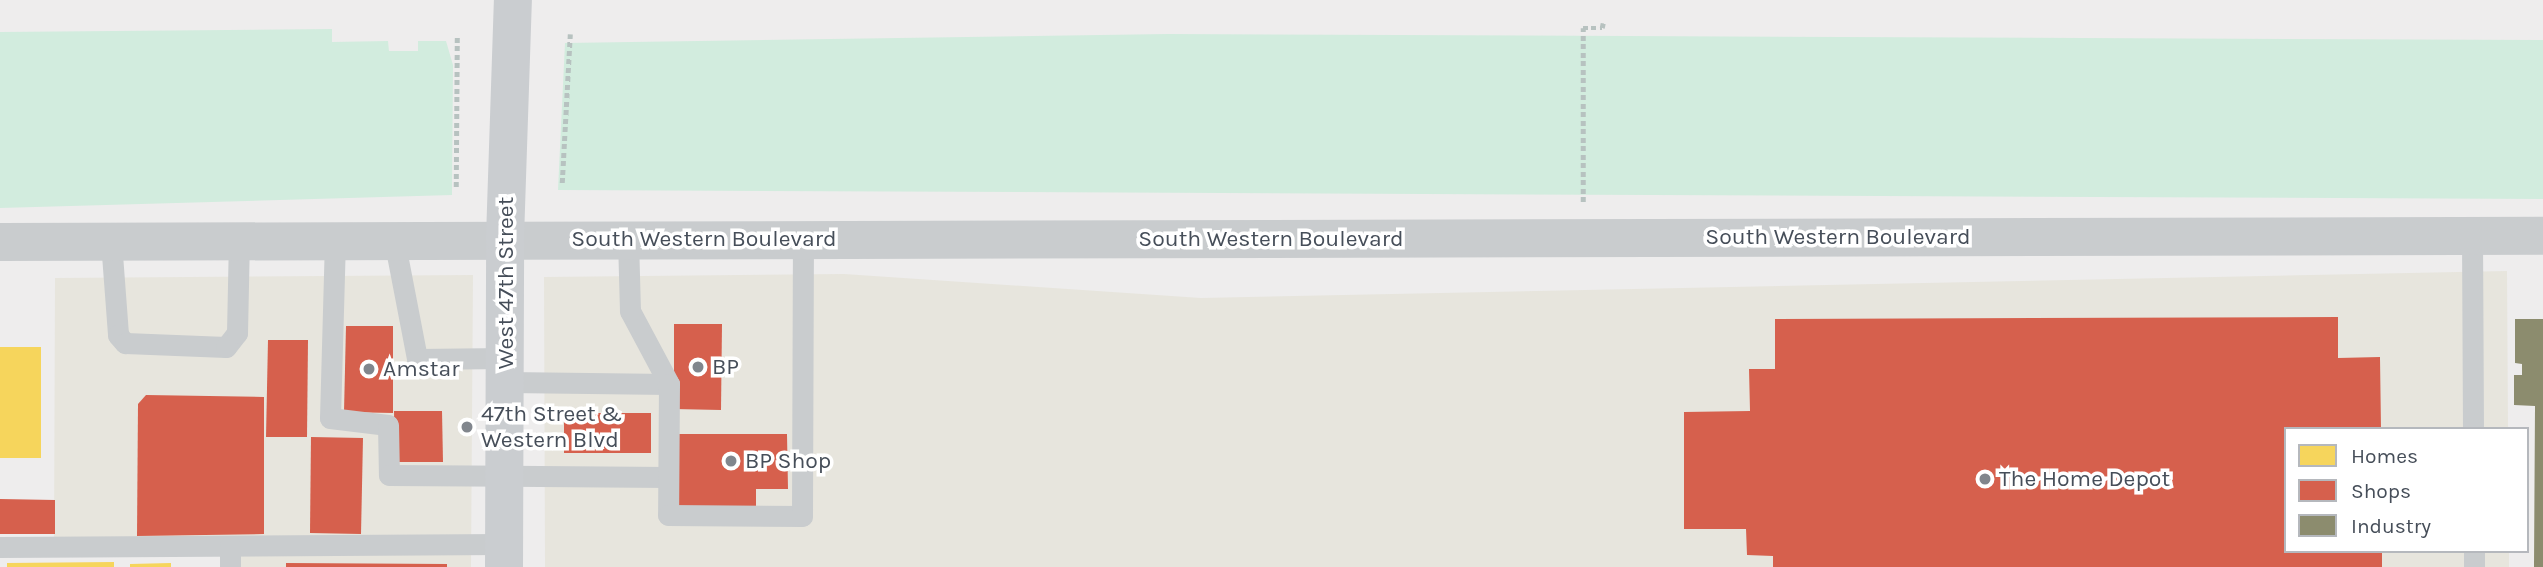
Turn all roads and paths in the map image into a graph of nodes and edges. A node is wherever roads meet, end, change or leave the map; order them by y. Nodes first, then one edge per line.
1 (513, 0) edge
2 (1602, 23) dead end
3 (570, 34) dead end
4 (457, 37) dead end
5 (562, 183) dead end
6 (456, 187) dead end
7 (1583, 203) dead end
8 (2472, 236) junction
9 (2543, 236) edge
10 (505, 238) junction
11 (335, 239) junction
12 (394, 239) junction
13 (628, 239) junction
14 (803, 239) junction
15 (239, 240) junction
16 (111, 241) junction
17 (0, 242) edge
18 (505, 370) junction
19 (669, 384) junction
20 (2473, 427) edge
21 (668, 477) junction
22 (505, 478) junction
23 (0, 547) edge
24 (230, 556) edge
25 (504, 556) edge

1 - 10 main road, West 47th Street
2 - 7 path
3 - 5 path
4 - 6 path
8 - 9 street, South Western Boulevard
8 - 14 street, South Western Boulevard
8 - 20 lane
10 - 12 street, South Western Boulevard
10 - 13 street, South Western Boulevard
10 - 18 main road, West 47th Street
11 - 12 street, South Western Boulevard
11 - 15 street, South Western Boulevard
11 - 22 lane
12 - 18 lane
13 - 14 street, South Western Boulevard
13 - 19 lane
14 - 21 lane
15 - 16 street, South Western Boulevard
15 - 16 lane
16 - 17 street, South Western Boulevard
18 - 19 lane
18 - 22 main road, West 47th Street
19 - 21 lane
21 - 22 lane
22 - 25 main road, West 47th Street
23 - 24 lane
24 - 25 lane

